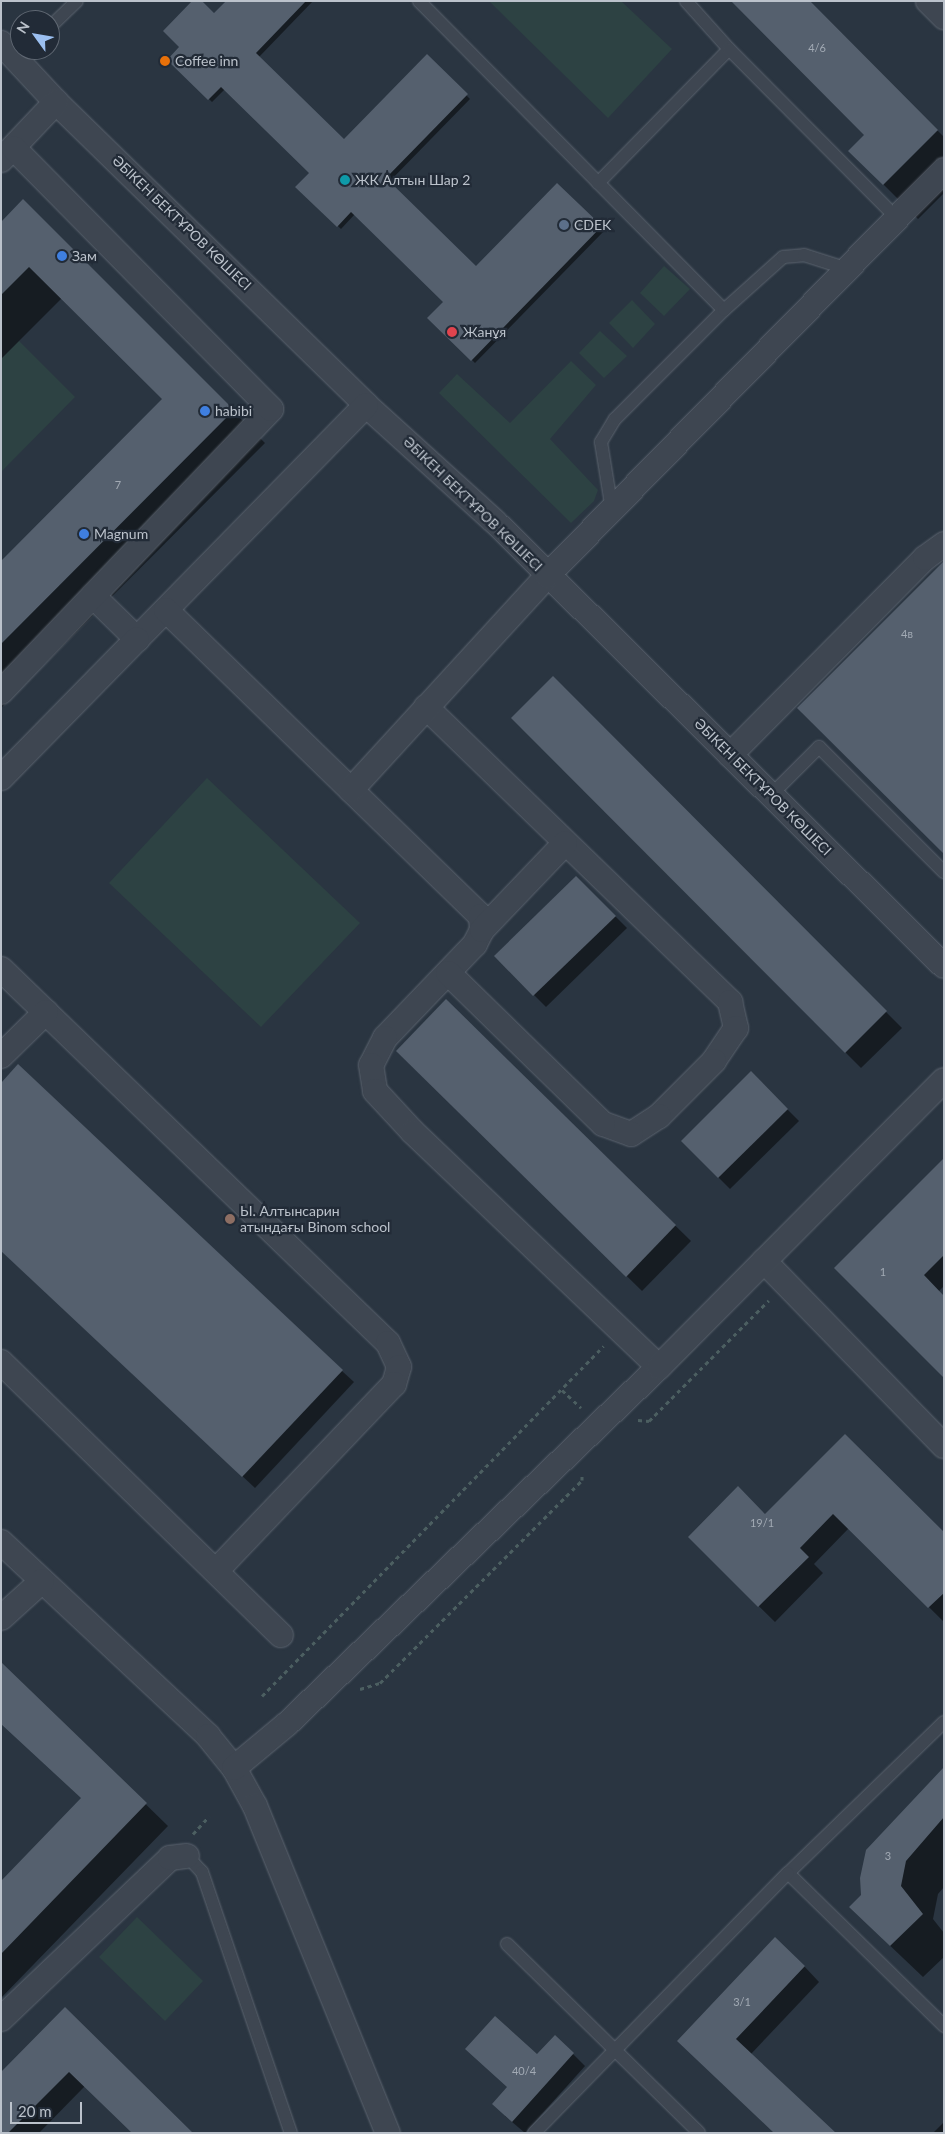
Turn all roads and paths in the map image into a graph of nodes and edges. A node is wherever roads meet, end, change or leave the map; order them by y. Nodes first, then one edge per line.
1 (77, 1) edge
2 (419, 1) edge
3 (686, 1) edge
4 (928, 1) edge
5 (60, 17) edge
6 (944, 17) edge
7 (729, 49) junction
8 (21, 60) edge
9 (56, 102) junction
10 (7, 154) edge
11 (944, 170) edge
12 (598, 183) junction
13 (896, 217) junction
14 (848, 269) junction
15 (724, 310) junction
16 (366, 405) junction
17 (612, 510) junction
18 (944, 544) edge
19 (547, 576) junction
20 (93, 596) junction
21 (166, 610) junction
22 (137, 639) junction
23 (1, 692) edge
24 (426, 708) junction
25 (730, 755) junction
26 (5, 767) edge
27 (351, 790) junction
28 (771, 795) junction
29 (565, 843) junction
30 (944, 872) edge
31 (482, 930) junction
32 (944, 966) edge
33 (1, 969) edge
34 (448, 972) junction
35 (46, 1012) junction
36 (1, 1056) edge
37 (944, 1080) edge
38 (764, 1261) junction
39 (786, 1284) junction
40 (620, 1330) junction
41 (1, 1362) edge
42 (659, 1367) junction
43 (630, 1420) dead end
44 (944, 1446) edge
45 (583, 1470) dead end
46 (1, 1542) edge
47 (217, 1570) junction
48 (42, 1581) junction
49 (1, 1618) edge
50 (281, 1635) dead end
51 (356, 1690) dead end
52 (262, 1696) dead end
53 (944, 1722) edge
54 (234, 1768) junction
55 (187, 1856) joint
56 (788, 1873) junction
57 (507, 1944) dead end
58 (1, 2019) edge
59 (944, 2026) edge
60 (615, 2050) junction
61 (291, 2133) edge
62 (388, 2133) edge
63 (534, 2133) edge
64 (699, 2133) edge

1 - 5 lane
2 - 12 lane
3 - 7 lane
4 - 6 street
7 - 12 lane
7 - 13 lane
8 - 9 street, ӘБІКЕН БЕКТҰРОВ КӨШЕСІ
9 - 10 street
9 - 16 street, ӘБІКЕН БЕКТҰРОВ КӨШЕСІ
10 - 20 street
11 - 13 street
12 - 15 lane
13 - 14 street
14 - 15 lane
14 - 17 street
15 - 17 lane
16 - 19 street, ӘБІКЕН БЕКТҰРОВ КӨШЕСІ
16 - 21 street
17 - 19 street
18 - 25 street
19 - 24 street
19 - 25 street, ӘБІКЕН БЕКТҰРОВ КӨШЕСІ
20 - 22 street
20 - 23 street
21 - 22 street
21 - 27 street
22 - 26 street
24 - 27 street
24 - 29 street
25 - 28 street, ӘБІКЕН БЕКТҰРОВ КӨШЕСІ
27 - 31 street
28 - 30 lane
28 - 32 street, ӘБІКЕН БЕКТҰРОВ КӨШЕСІ
29 - 31 street
29 - 34 street
31 - 34 street
33 - 35 street
34 - 40 street
35 - 36 street
35 - 47 street
37 - 38 street
38 - 39 street
38 - 42 street
39 - 43 path
39 - 44 street
40 - 42 street
40 - 52 path
41 - 47 street
42 - 54 street
45 - 51 path
46 - 48 street
47 - 50 street
48 - 49 street
48 - 54 street
53 - 56 lane
54 - 62 street
55 - 58 street
55 - 61 lane
56 - 59 lane
56 - 60 lane
57 - 60 lane
60 - 63 lane
60 - 64 lane

